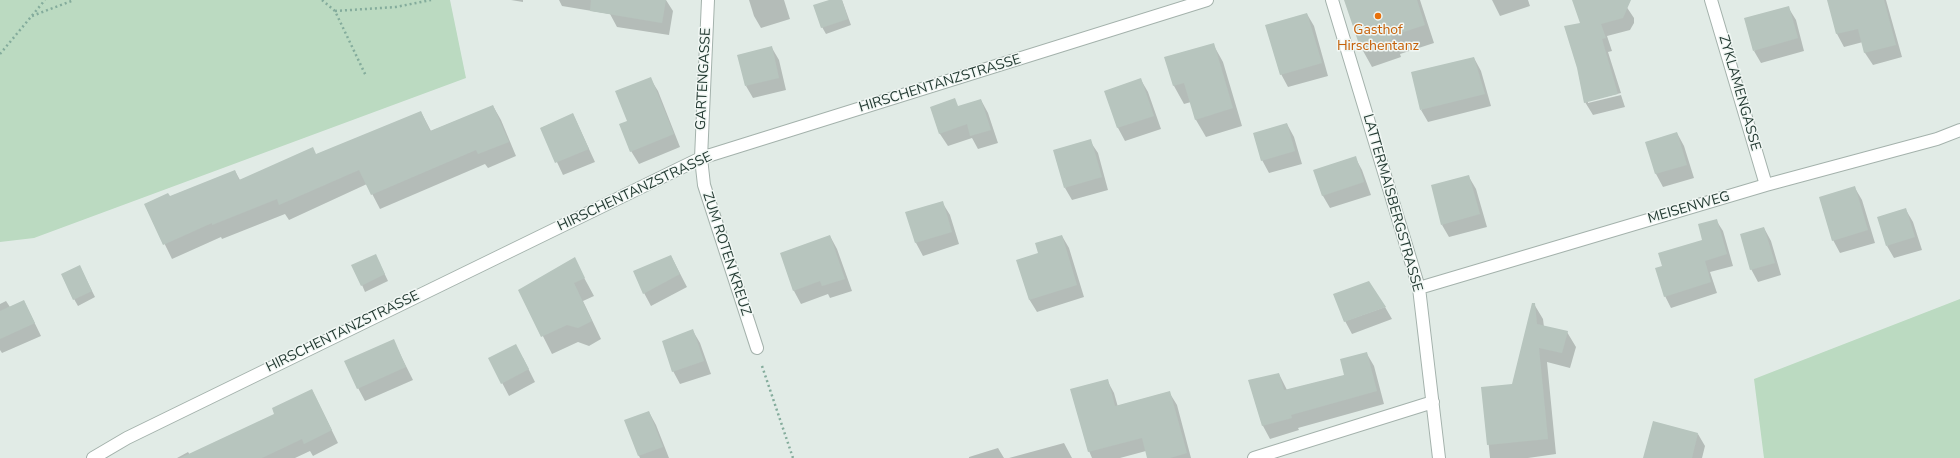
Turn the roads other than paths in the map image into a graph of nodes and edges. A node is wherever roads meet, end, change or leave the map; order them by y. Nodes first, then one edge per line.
1 (708, 0) edge
2 (1206, 0) edge
3 (1332, 0) edge
4 (1711, 0) edge
5 (1960, 130) edge
6 (701, 158) junction
7 (1766, 185) junction
8 (1419, 288) junction
9 (757, 348) road end
10 (1433, 402) junction
11 (100, 456) edge
12 (1254, 458) edge
13 (1439, 458) edge

1 - 6 street, GARTENGASSE
2 - 6 street, HIRSCHENTANZSTRASSE
3 - 8 street, LATTERMAISBERGSTRASSE
4 - 7 street, ZYKLAMENGASSE
5 - 7 street, MEISENWEG
6 - 9 street, ZUM ROTEN KREUZ
6 - 11 street, HIRSCHENTANZSTRASSE
7 - 8 street, MEISENWEG
8 - 10 street, LATTERMAISBERGSTRASSE
10 - 12 street
10 - 13 street, LATTERMAISBERGSTRASSE

